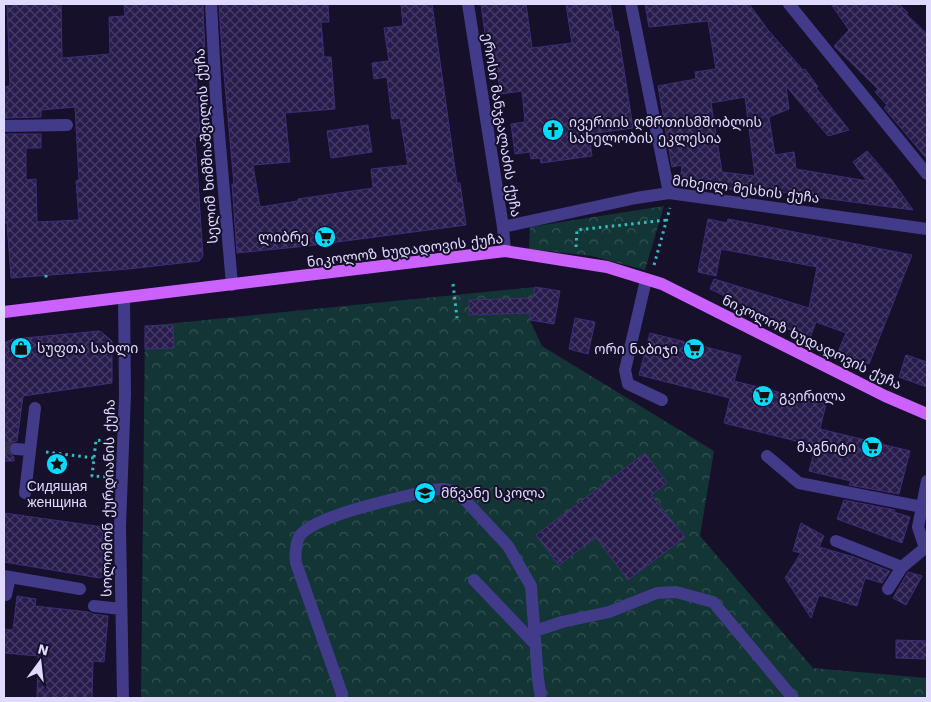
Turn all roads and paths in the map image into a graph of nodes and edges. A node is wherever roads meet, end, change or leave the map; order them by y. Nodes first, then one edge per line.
1 (211, 4) edge
2 (468, 4) edge
3 (631, 4) edge
4 (789, 4) edge
5 (67, 125) dead end
6 (4, 126) edge
7 (927, 174) edge
8 (672, 193) junction
9 (667, 220) junction
10 (503, 227) junction
11 (927, 229) edge
12 (576, 248) dead end
13 (504, 251) junction
14 (649, 277) junction
15 (453, 284) dead end
16 (232, 285) junction
17 (124, 298) junction
18 (4, 312) edge
19 (457, 318) dead end
20 (662, 400) dead end
21 (35, 408) dead end
22 (927, 414) edge
23 (104, 440) dead end
24 (16, 449) tunnel mouth
25 (30, 450) junction
26 (767, 456) dead end
27 (94, 458) junction
28 (99, 477) dead end
29 (927, 481) edge
30 (25, 493) dead end
31 (923, 511) edge
32 (836, 541) dead end
33 (926, 548) edge
34 (902, 567) junction
35 (7, 576) edge
36 (474, 580) dead end
37 (80, 589) dead end
38 (888, 589) dead end
39 (6, 595) dead end
40 (94, 606) dead end
41 (122, 609) junction
42 (535, 631) junction
43 (536, 645) junction
44 (123, 698) edge
45 (342, 698) edge
46 (541, 698) edge
47 (793, 698) edge

1 - 16 street, სელიმ ხიმშიაშვილის ქუჩა
2 - 10 street, ეროსი მანჯგალაძის ქუჩა
3 - 8 street
4 - 7 street
5 - 6 street
8 - 9 path
8 - 10 street, მიხეილ მესხის ქუჩა
8 - 11 street, მიხეილ მესხის ქუჩა
9 - 12 path
9 - 14 path
10 - 13 street, ეროსი მანჯგალაძის ქუჩა
13 - 14 main road, ნიკოლოზ ხუდადოვის ქუჩა
13 - 16 main road, ნიკოლოზ ხუდადოვის ქუჩა
14 - 20 street
14 - 22 main road, ნიკოლოზ ხუდადოვის ქუჩა
15 - 19 path
16 - 17 main road, ნიკოლოზ ხუდადოვის ქუჩა
17 - 18 main road, ნიკოლოზ ხუდადოვის ქუჩა
17 - 41 street, სოლომონ ქურდიანის ქუჩა
21 - 25 street
23 - 27 path
24 - 25 street
25 - 27 path
25 - 30 street
26 - 31 street
27 - 28 path
29 - 31 street
31 - 33 street
32 - 34 street
33 - 34 street
34 - 38 street
35 - 37 street
35 - 39 street
36 - 43 street
40 - 41 street
41 - 44 street, სოლომონ ქურდიანის ქუჩა
42 - 43 street
42 - 45 street
42 - 47 street
43 - 46 street

